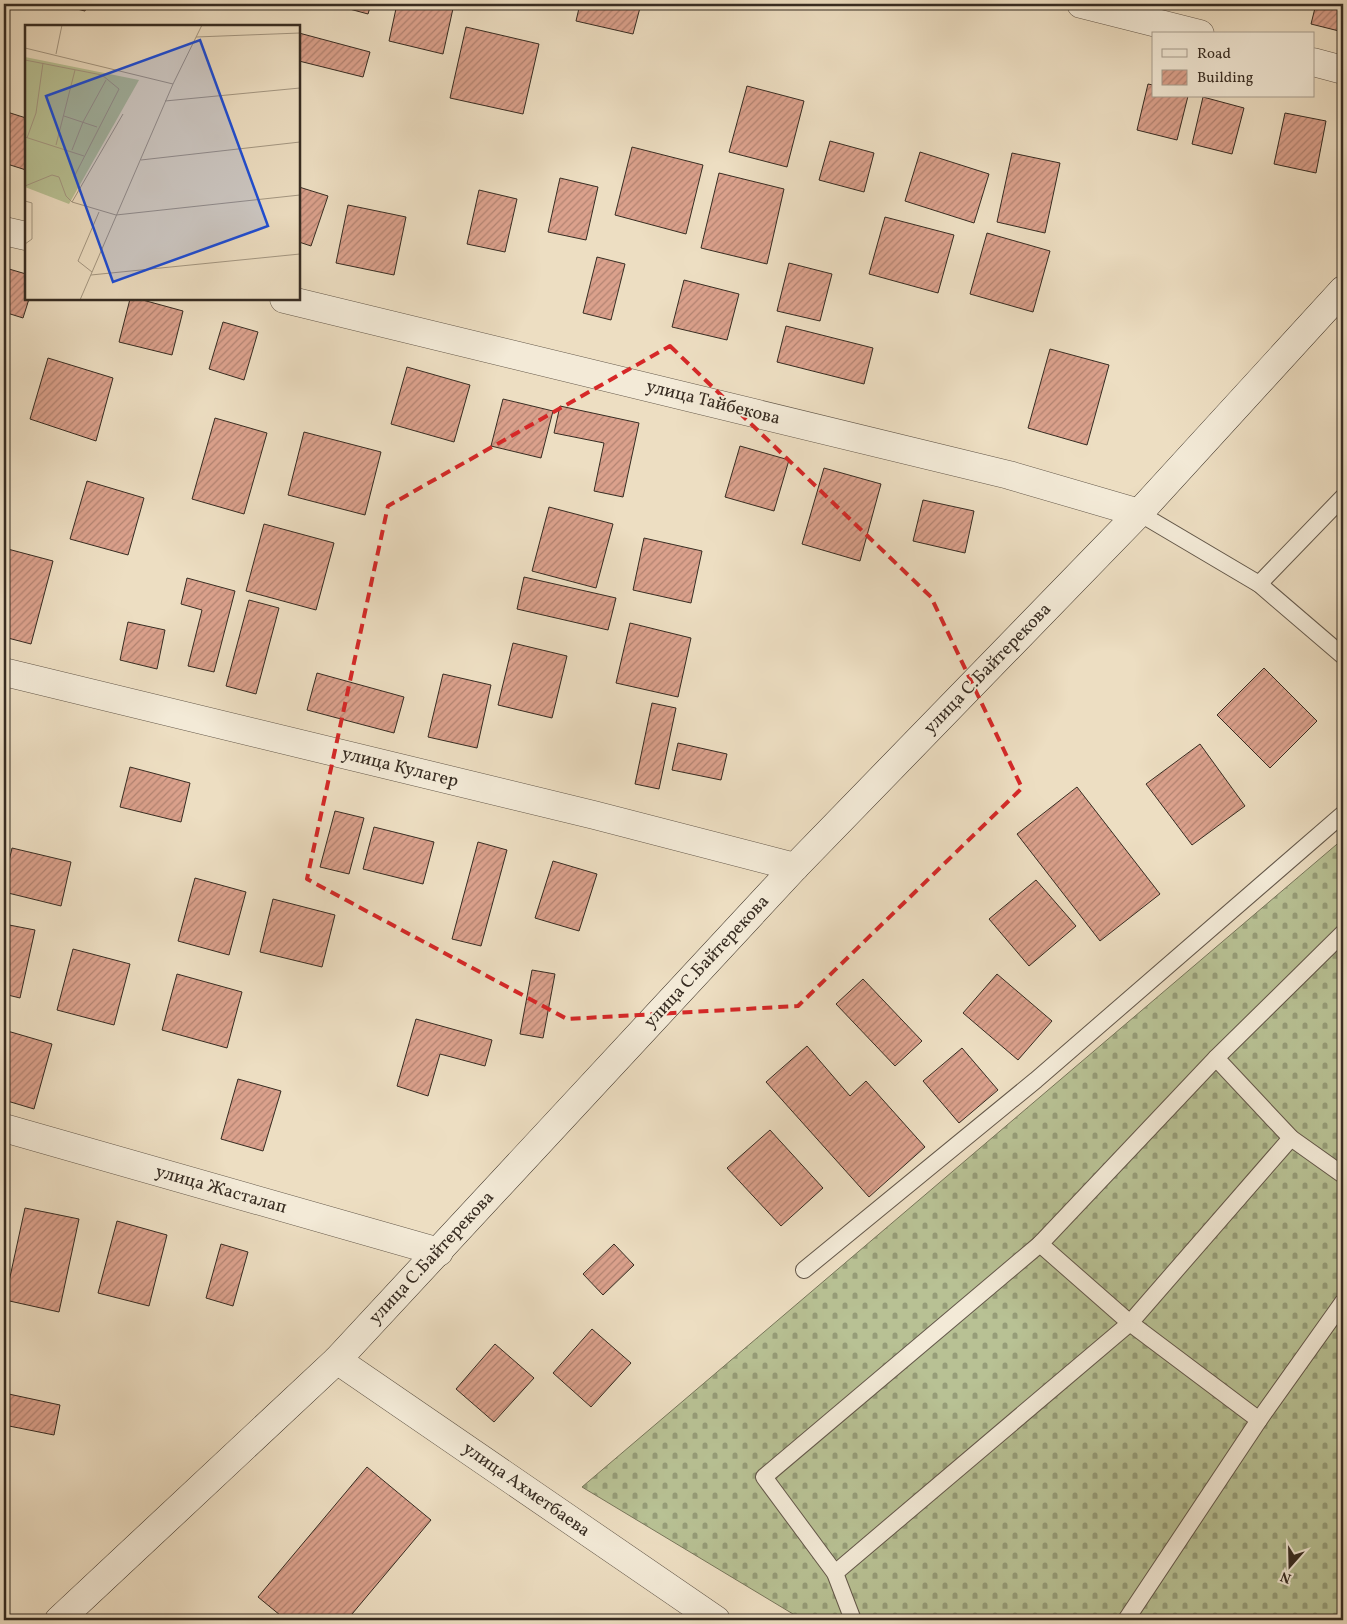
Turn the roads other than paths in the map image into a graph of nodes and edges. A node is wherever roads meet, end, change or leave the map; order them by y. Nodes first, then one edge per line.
1 (1081, 4) edge
2 (1192, 32) edge
3 (1314, 62) edge
4 (1343, 70) edge
5 (4, 231) edge
6 (25, 236) edge
7 (1343, 290) edge
8 (288, 300) edge
9 (1343, 497) edge
10 (1140, 513) junction
11 (1259, 584) junction
12 (1343, 656) edge
13 (4, 672) edge
14 (1343, 814) edge
15 (795, 867) junction
16 (1343, 933) edge
17 (1216, 1058) junction
18 (4, 1128) edge
19 (1291, 1138) junction
20 (1343, 1175) edge
21 (1040, 1244) junction
22 (439, 1252) junction
23 (804, 1270) dead end
24 (1343, 1302) edge
25 (1130, 1322) junction
26 (337, 1360) junction
27 (1259, 1420) junction
28 (835, 1573) junction
29 (59, 1620) edge
30 (716, 1620) edge
31 (853, 1620) edge
32 (1126, 1620) edge

1 - 2 street
3 - 4 street
5 - 6 street
7 - 10 street, улица С.Байтерекова
8 - 10 street, улица Тайбекова
9 - 11 lane
10 - 11 lane
10 - 15 street, улица С.Байтерекова
11 - 12 lane
13 - 15 street, улица Кулагер
14 - 23 lane
15 - 22 street, улица С.Байтерекова
16 - 17 lane
17 - 19 lane
17 - 21 lane
18 - 22 street, улица Жасталап
19 - 20 lane
19 - 25 lane
21 - 25 lane
21 - 28 lane
22 - 26 street, улица С.Байтерекова
24 - 27 lane
25 - 27 lane
25 - 28 lane
26 - 29 street, улица С.Байтерекова
26 - 30 street, улица Ахметбаева
27 - 32 lane
28 - 31 lane

